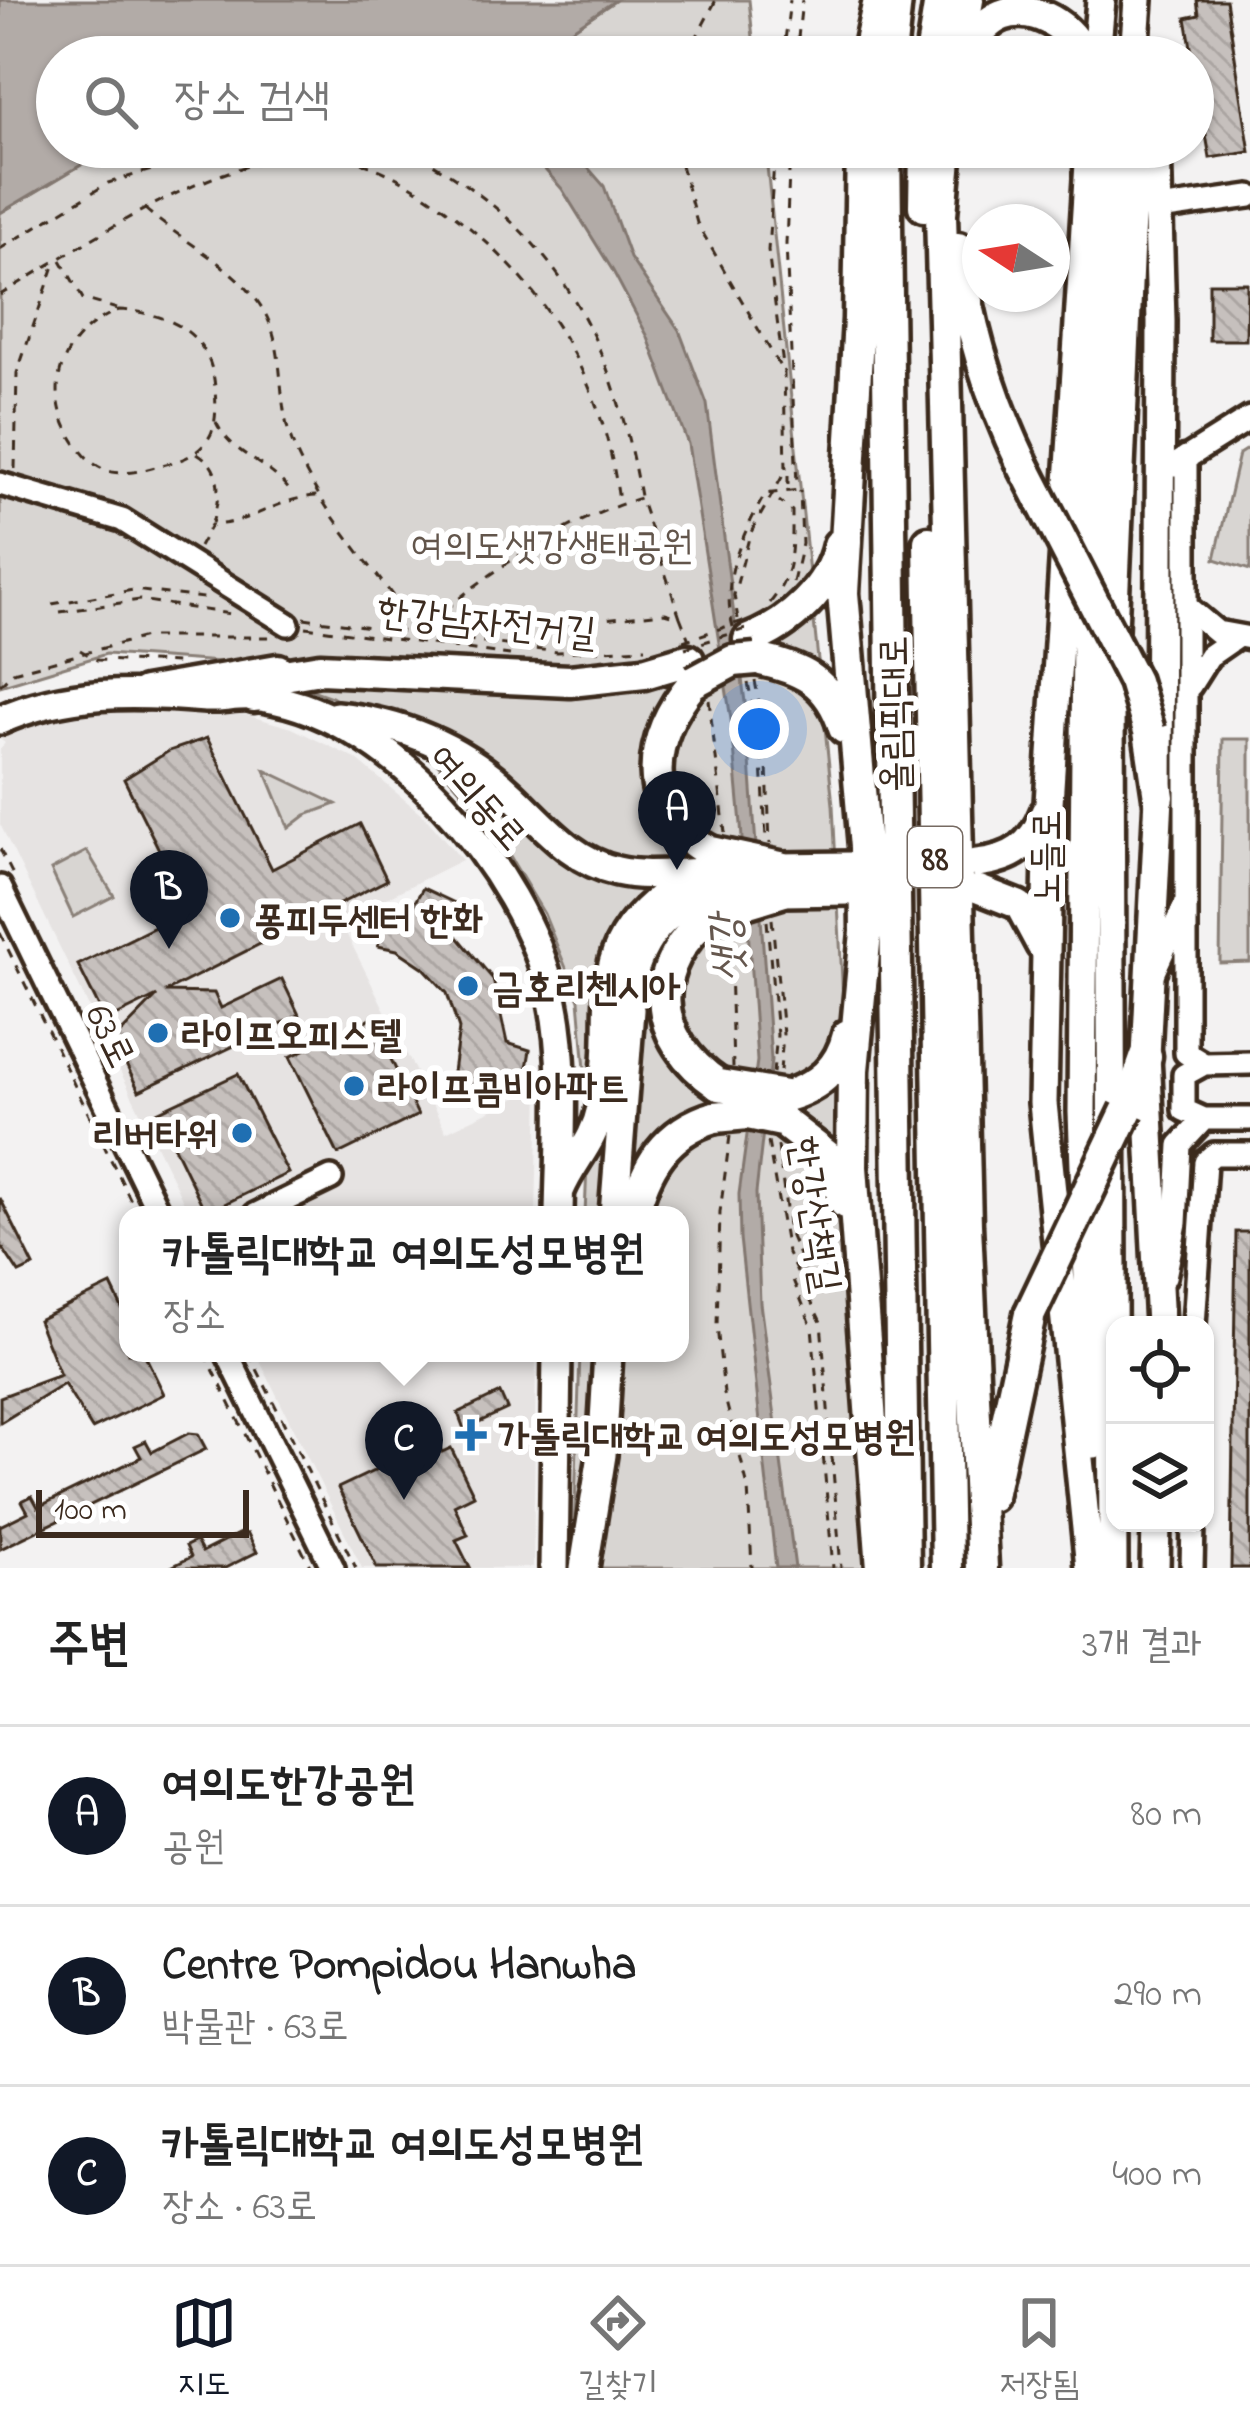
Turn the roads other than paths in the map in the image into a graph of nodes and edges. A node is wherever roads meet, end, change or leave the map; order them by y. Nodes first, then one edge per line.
1 (879, 0) edge
2 (896, 0) edge
3 (940, 0) edge
4 (968, 0) edge
5 (1101, 0) edge
6 (1124, 0) edge
7 (1138, 0) edge
8 (1152, 0) edge
9 (871, 36) edge
10 (892, 36) edge
11 (934, 36) edge
12 (962, 36) edge
13 (980, 36) edge
14 (1071, 36) edge
15 (1098, 36) edge
16 (1121, 36) edge
17 (1135, 36) edge
18 (1153, 36) edge
19 (861, 168) edge
20 (885, 168) edge
21 (925, 168) edge
22 (946, 168) edge
23 (950, 168) edge
24 (1089, 168) edge
25 (1114, 168) edge
26 (1135, 168) edge
27 (1157, 168) edge
28 (1250, 196) edge
29 (1159, 209) junction
30 (1250, 418) edge
31 (1160, 442) junction
32 (1186, 457) junction
33 (8, 485) edge
34 (1160, 492) junction
35 (848, 504) junction
36 (1185, 606) junction
37 (291, 620) road end
38 (1243, 638) edge
39 (748, 641) junction
40 (681, 654) junction
41 (368, 668) junction
42 (1190, 686) junction
43 (145, 693) junction
44 (254, 696) junction
45 (302, 711) junction
46 (0, 720) edge
47 (1159, 797) junction
48 (863, 798) junction
49 (1049, 802) junction
50 (776, 877) junction
51 (850, 878) dead end
52 (708, 880) junction
53 (0, 887) edge
54 (1187, 898) junction
55 (650, 934) junction
56 (1045, 964) junction
57 (1149, 984) junction
58 (859, 988) junction
59 (1146, 1056) junction
60 (1204, 1064) junction
61 (1250, 1064) edge
62 (717, 1101) junction
63 (781, 1110) junction
64 (1204, 1119) junction
65 (1250, 1120) edge
66 (1250, 1154) edge
67 (331, 1178) dead end
68 (560, 1203) edge
69 (156, 1206) edge
70 (273, 1206) edge
71 (615, 1206) edge
72 (636, 1206) edge
73 (857, 1232) junction
74 (1161, 1296) junction
75 (1160, 1316) edge
76 (1195, 1316) edge
77 (231, 1362) edge
78 (557, 1362) edge
79 (607, 1362) edge
80 (1156, 1532) edge
81 (1192, 1532) edge
82 (982, 1559) edge
83 (333, 1568) edge
84 (554, 1568) edge
85 (584, 1568) edge
86 (882, 1568) edge
87 (904, 1568) edge
88 (946, 1568) edge
89 (1092, 1568) edge
90 (1113, 1568) edge
91 (1155, 1568) edge
92 (1192, 1568) edge

1 - 9 highway
2 - 10 highway
3 - 11 highway
4 - 12 highway
5 - 15 main road
6 - 16 main road
7 - 17 main road
8 - 18 main road
13 - 14 highway
19 - 35 highway
20 - 87 highway, 올림픽대로 / 88
21 - 88 highway, 올림픽대로 / 88
22 - 82 highway
23 - 47 highway, bridge
24 - 49 main road
25 - 89 main road, 노들로
26 - 90 main road, 노들로
27 - 29 main road
28 - 29 street
29 - 31 main road
30 - 32 street
31 - 32 street
31 - 34 main road
32 - 34 street
32 - 36 street
33 - 37 street
34 - 47 main road
35 - 39 highway
35 - 48 highway
36 - 38 street
36 - 42 street
38 - 42 street
39 - 40 highway
39 - 48 highway
40 - 41 highway
40 - 52 highway
41 - 43 highway
41 - 44 highway
42 - 54 street
43 - 44 main road, 여의동로
43 - 46 main road, 여의동로
44 - 45 main road, 여의동로
45 - 52 main road
45 - 68 main road, 여의동로
47 - 57 main road
48 - 58 highway
49 - 56 main road
49 - 56 main road
50 - 51 main road
50 - 52 highway, bridge
50 - 52 highway, bridge
52 - 55 main road
52 - 62 highway
52 - 68 main road
53 - 69 street, 63로
54 - 57 street
54 - 60 street
55 - 68 main road
55 - 71 main road
56 - 89 main road
57 - 59 main road
58 - 63 highway
58 - 73 highway
59 - 74 main road
59 - 82 highway, bridge
60 - 61 street
60 - 64 street
62 - 63 highway, bridge
62 - 72 highway
63 - 73 highway
64 - 65 street
64 - 74 street
66 - 76 street
67 - 70 street
73 - 86 highway
74 - 75 main road
77 - 83 street
78 - 84 main road
79 - 85 main road
80 - 91 main road
81 - 92 street

